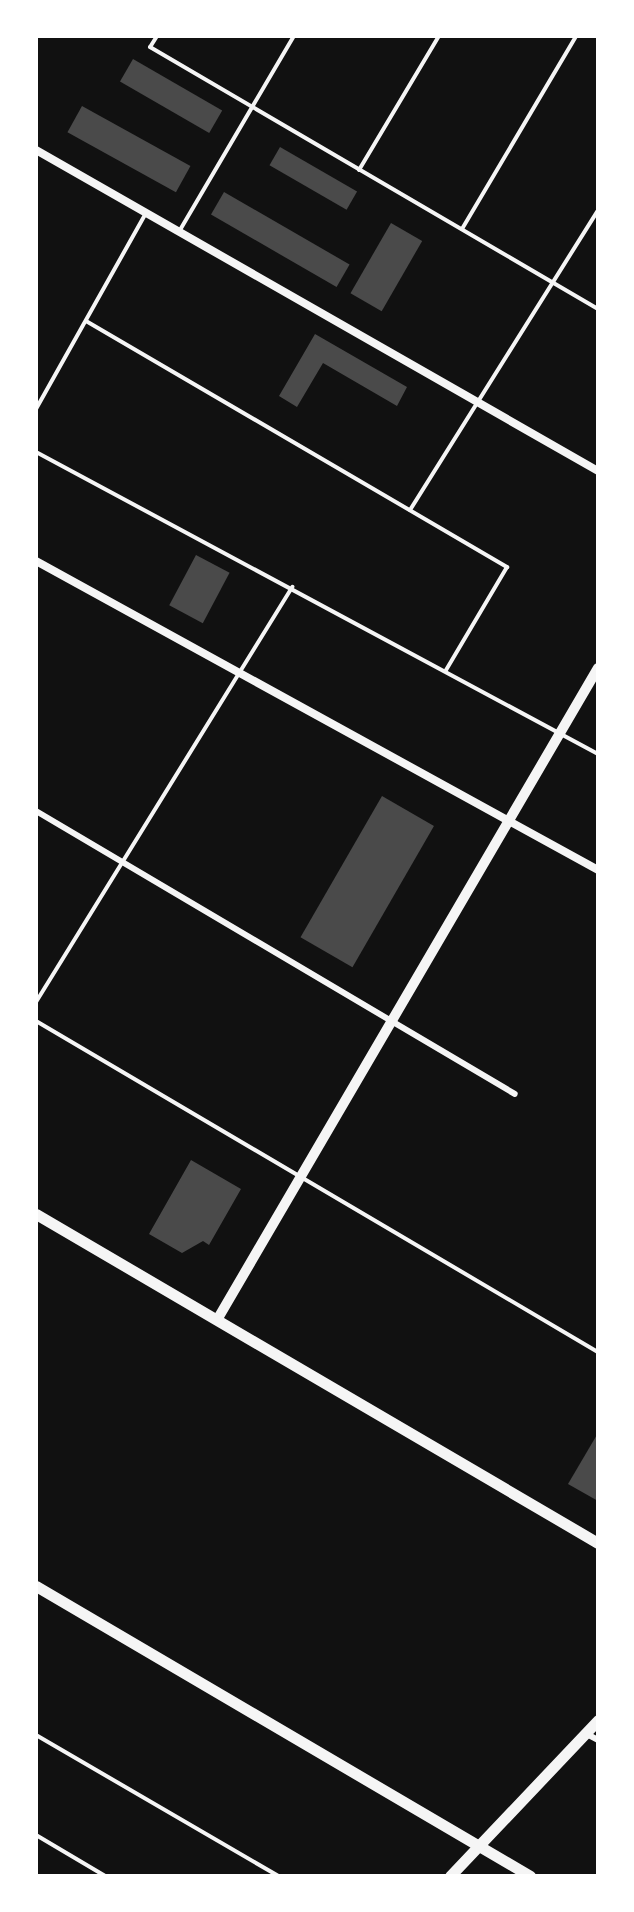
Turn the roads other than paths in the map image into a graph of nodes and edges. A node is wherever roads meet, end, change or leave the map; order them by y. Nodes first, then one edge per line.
1 (157, 36) edge
2 (294, 36) edge
3 (439, 36) edge
4 (576, 36) edge
5 (252, 107) junction
6 (36, 150) edge
7 (359, 170) junction
8 (598, 210) edge
9 (146, 213) junction
10 (462, 229) junction
11 (179, 232) junction
12 (555, 284) junction
13 (598, 309) edge
14 (86, 321) junction
15 (479, 403) junction
16 (36, 409) edge
17 (36, 452) edge
18 (598, 471) edge
19 (410, 510) junction
20 (36, 561) edge
21 (292, 587) junction
22 (598, 668) edge
23 (446, 670) junction
24 (241, 674) junction
25 (560, 733) junction
26 (598, 754) edge
27 (36, 811) edge
28 (510, 822) junction
29 (124, 861) junction
30 (598, 870) edge
31 (36, 1002) edge
32 (392, 1020) junction
33 (36, 1021) edge
34 (515, 1094) dead end
35 (297, 1179) junction
36 (36, 1214) edge
37 (217, 1320) junction
38 (598, 1352) edge
39 (598, 1543) edge
40 (36, 1586) edge
41 (598, 1720) edge
42 (585, 1733) junction
43 (36, 1735) edge
44 (598, 1740) edge
45 (36, 1835) edge
46 (478, 1846) junction
47 (105, 1876) edge
48 (278, 1876) edge
49 (450, 1876) edge
50 (530, 1876) edge

1 - 5 lane
2 - 5 lane
3 - 7 lane
4 - 10 lane
5 - 7 lane
5 - 11 lane
6 - 9 street
7 - 10 lane
8 - 12 lane
9 - 11 street
9 - 14 lane
10 - 12 lane
11 - 15 street
12 - 13 lane
12 - 15 lane
14 - 16 lane
14 - 19 lane
15 - 18 street
15 - 19 lane
17 - 21 lane
19 - 23 lane
20 - 24 street
21 - 23 lane
21 - 24 lane
22 - 25 street
23 - 25 lane
24 - 28 street
24 - 29 lane
25 - 26 lane
25 - 28 street
27 - 29 street
28 - 30 street
28 - 32 street
29 - 31 lane
29 - 32 street
32 - 34 street
32 - 35 street
33 - 35 lane
35 - 37 street
35 - 38 lane
36 - 37 main road
37 - 39 main road
40 - 46 main road
41 - 42 main road
42 - 44 street
42 - 46 main road
43 - 48 lane
45 - 47 lane
46 - 49 main road
46 - 50 main road

